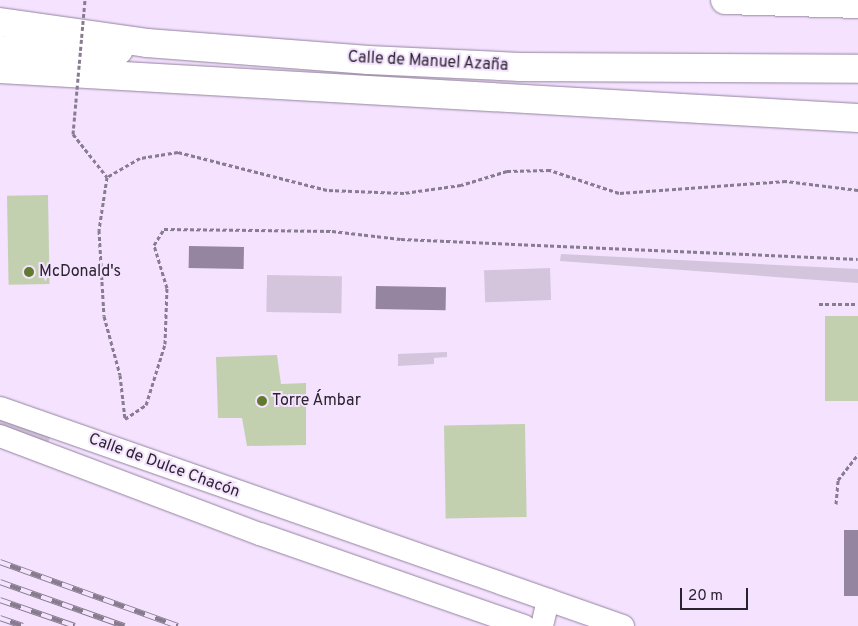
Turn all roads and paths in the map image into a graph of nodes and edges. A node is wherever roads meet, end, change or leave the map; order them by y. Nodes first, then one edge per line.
1 (85, 0) edge
2 (742, 0) edge
3 (858, 4) edge
4 (0, 22) edge
5 (147, 43) junction
6 (0, 50) edge
7 (520, 67) junction
8 (0, 69) edge
9 (858, 69) edge
10 (858, 109) edge
11 (858, 118) edge
12 (107, 177) junction
13 (858, 190) edge
14 (858, 259) edge
15 (819, 304) dead end
16 (858, 304) edge
17 (0, 408) edge
18 (0, 436) edge
19 (858, 454) edge
20 (836, 504) dead end
21 (329, 524) junction
22 (319, 555) junction
23 (548, 600) junction
24 (524, 626) edge
25 (542, 626) edge
26 (622, 626) edge

1 - 12 path, bridge
2 - 3 highway
4 - 5 highway, Calle de Manuel Azaña
5 - 6 highway
5 - 7 highway, Calle de Manuel Azaña
7 - 9 highway, Calle de Manuel Azaña
7 - 10 highway
8 - 11 highway
12 - 13 path
12 - 14 path
15 - 16 path
17 - 21 street, Calle de Dulce Chacón
18 - 22 street, Calle de Dulce Chacón
19 - 20 path
21 - 22 street
21 - 23 street, Calle de Dulce Chacón
22 - 24 street, Calle de Dulce Chacón
23 - 25 street
23 - 26 street, Calle de Dulce Chacón

